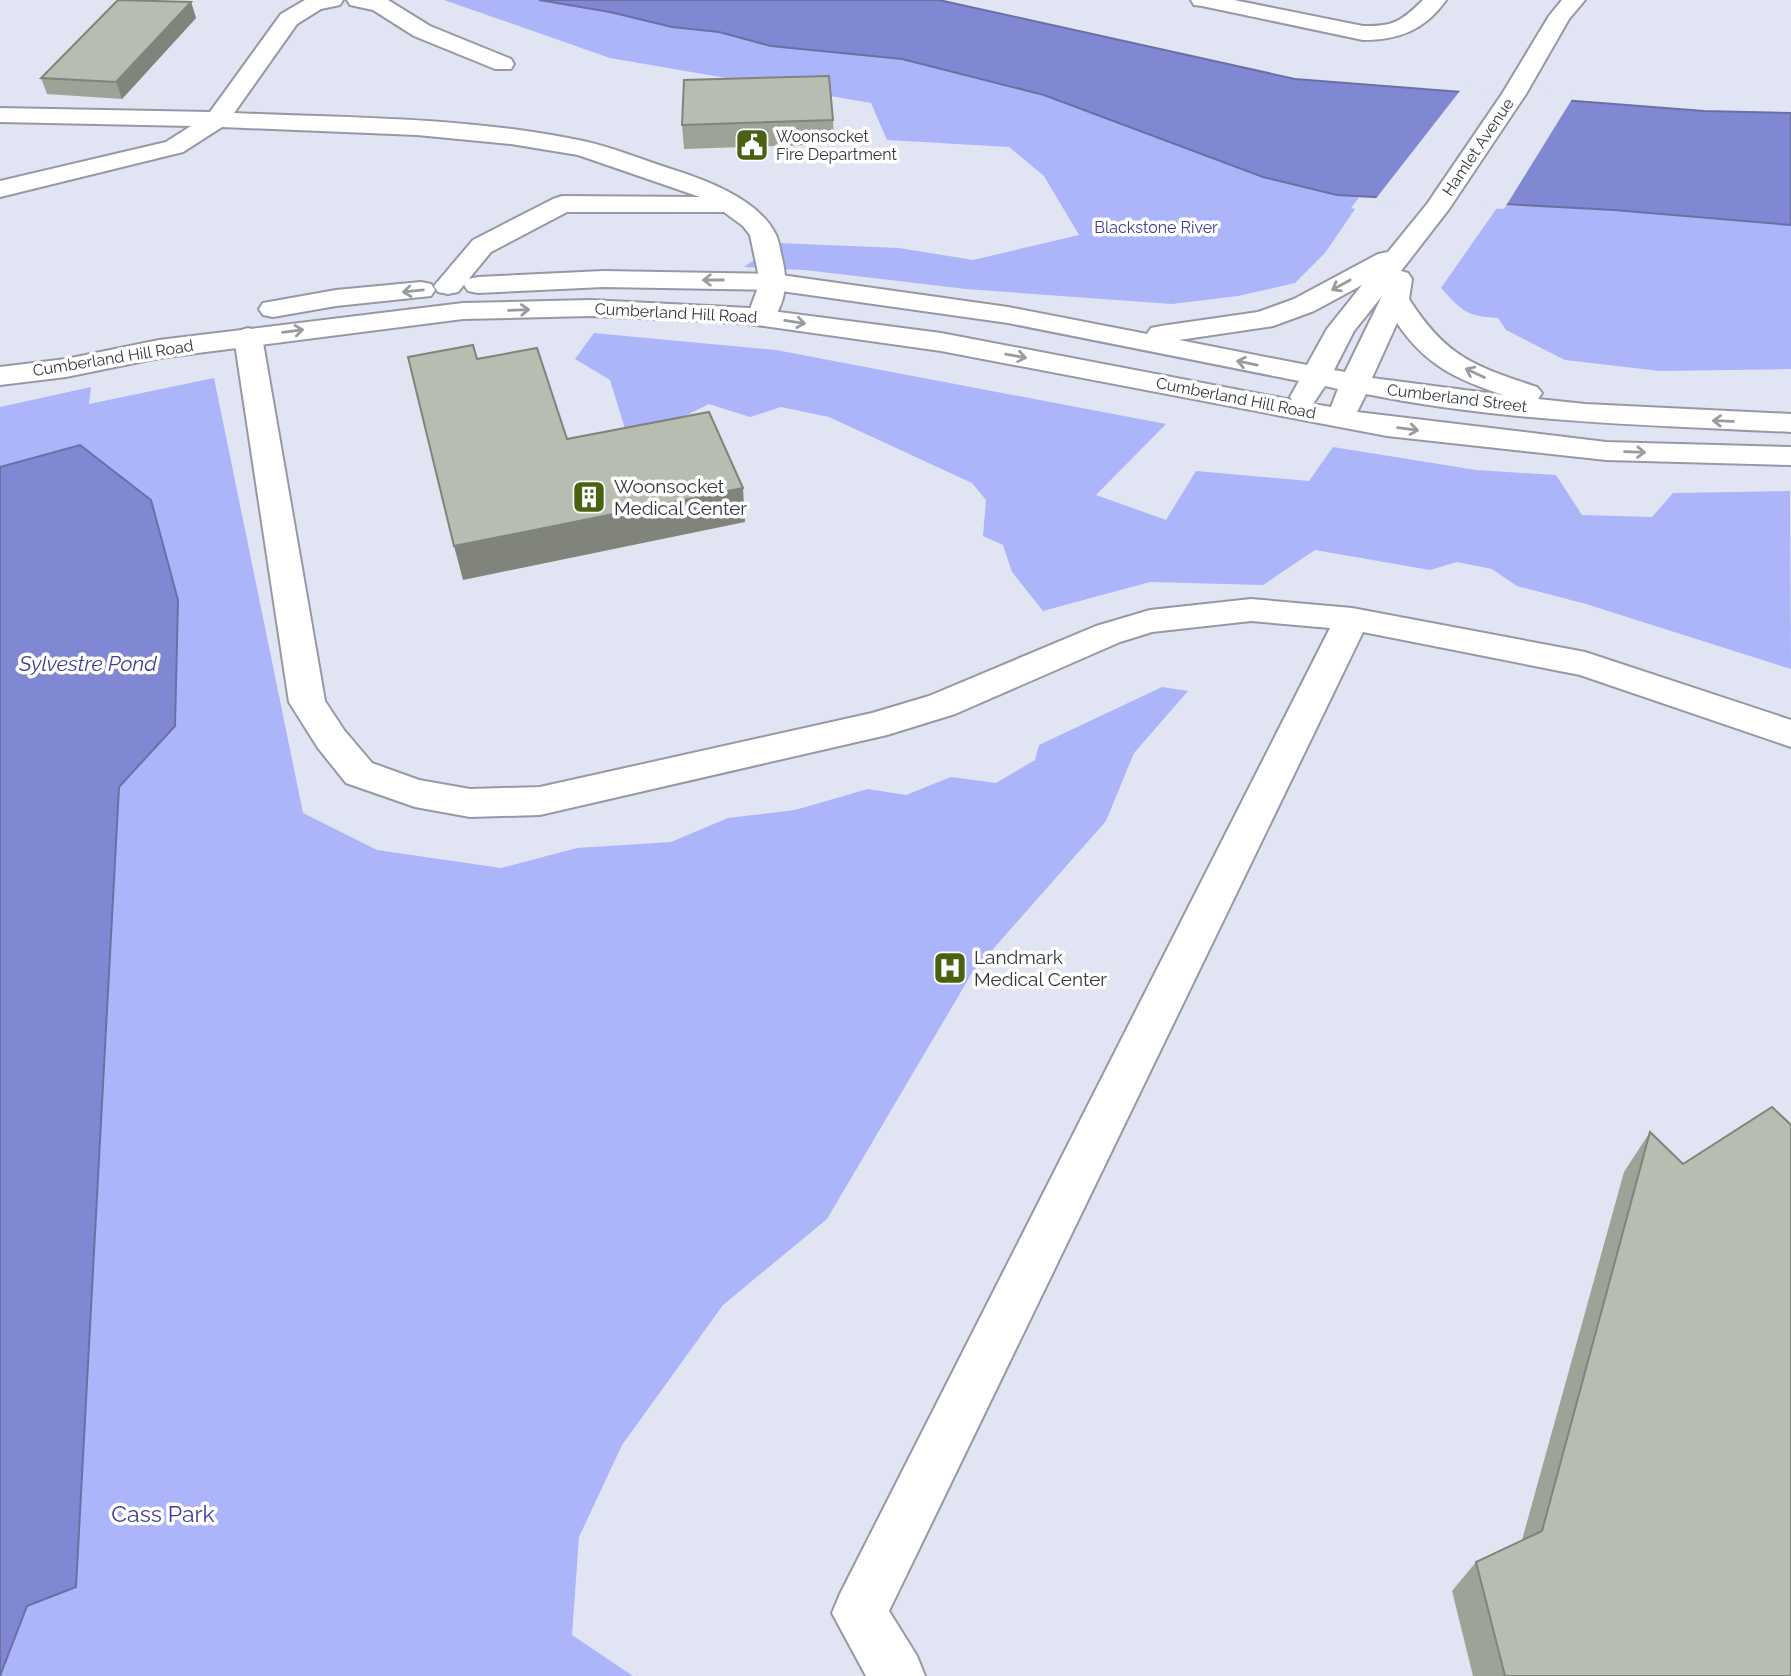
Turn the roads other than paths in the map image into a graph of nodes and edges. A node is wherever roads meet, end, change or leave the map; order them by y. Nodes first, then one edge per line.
1 (332, 0) edge
2 (358, 0) edge
3 (1202, 0) edge
4 (1435, 0) edge
5 (1574, 0) edge
6 (503, 64) dead end
7 (0, 115) edge
8 (217, 120) junction
9 (0, 190) edge
10 (731, 205) junction
11 (1401, 252) junction
12 (774, 282) junction
13 (448, 286) junction
14 (1395, 299) junction
15 (761, 317) junction
16 (248, 337) junction
17 (1127, 337) junction
18 (4, 375) edge
19 (1314, 376) junction
20 (1355, 385) junction
21 (1299, 411) junction
22 (1585, 413) junction
23 (1341, 418) junction
24 (1791, 423) edge
25 (1791, 456) edge
26 (1352, 619) junction
27 (1791, 734) edge
28 (897, 1676) edge

1 - 8 main road
2 - 6 main road
3 - 4 main road
5 - 11 main road, Hamlet Avenue
7 - 8 main road
8 - 9 main road
8 - 10 main road
10 - 12 main road
10 - 13 main road
11 - 14 main road
11 -> 17 main road
11 - 19 main road, Hamlet Avenue
12 -> 13 main road, Cumberland Hill Road
12 - 15 main road
12 - 17 main road, Cumberland Hill Road
13 -> 18 main road, Cumberland Hill Road
14 - 20 main road
22 -> 14 main road
16 -> 15 main road, Cumberland Hill Road
15 -> 21 main road, Cumberland Hill Road
16 - 18 main road, Cumberland Hill Road
16 - 26 main road
19 -> 17 main road, Cumberland Street
19 - 20 main road, Cumberland Street
19 - 21 main road, Hamlet Avenue
20 - 22 main road, Cumberland Street
20 - 23 main road
21 - 23 main road, Cumberland Hill Road
24 -> 22 main road, Cumberland Street
23 -> 25 main road, Cumberland Street
26 - 27 main road
26 - 28 main road

